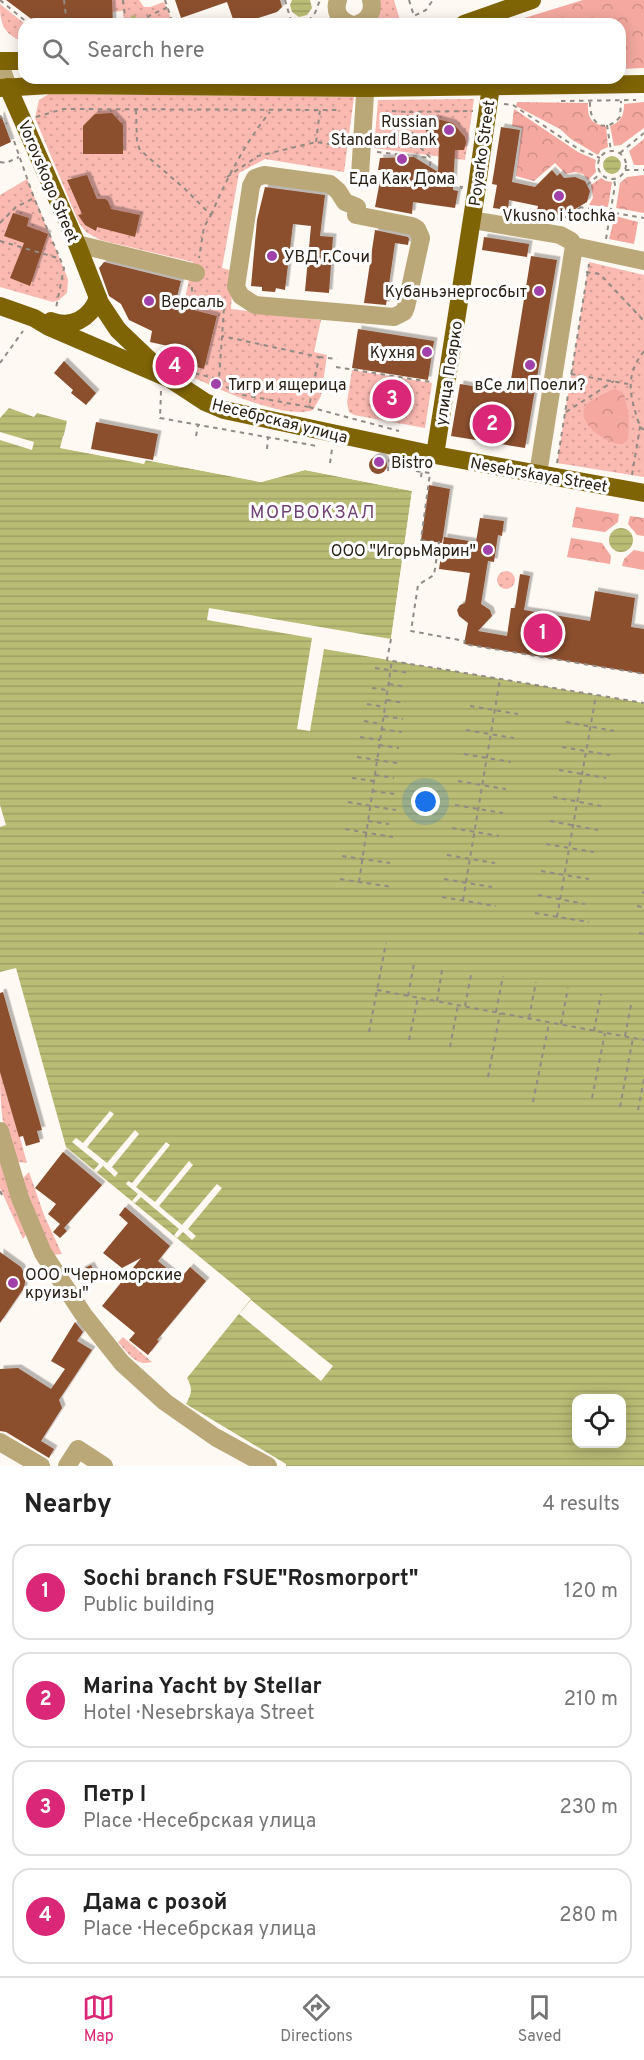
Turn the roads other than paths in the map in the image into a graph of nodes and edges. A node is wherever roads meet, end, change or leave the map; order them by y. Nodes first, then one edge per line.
1 (333, 0) edge
2 (371, 0) edge
3 (525, 2) edge
4 (341, 18) edge
5 (367, 18) edge
6 (481, 18) edge
7 (500, 18) edge
8 (18, 61) edge
9 (0, 62) edge
10 (214, 84) edge
11 (366, 84) edge
12 (493, 84) edge
13 (498, 84) edge
14 (644, 84) edge
15 (4, 88) edge
16 (360, 175) dead end
17 (357, 211) joint
18 (472, 220) junction
19 (77, 244) junction
20 (574, 246) junction
21 (644, 261) edge
22 (196, 273) dead end
23 (98, 298) junction
24 (0, 306) edge
25 (31, 321) junction
26 (170, 379) junction
27 (429, 460) junction
28 (538, 474) junction
29 (644, 492) edge
30 (0, 1131) edge
31 (0, 1442) edge
32 (41, 1466) edge
33 (67, 1466) edge
34 (104, 1466) edge
35 (268, 1466) edge

1 - 4 street
2 - 5 street
3 - 6 main road
3 - 7 main road
8 - 9 main road
9 - 15 street, Vorovskogo Street
10 - 15 main road
11 - 16 street
12 - 18 main road, Poyarko Street
13 - 14 main road
15 - 19 main road, Vorovskogo Street
17 - 17 street
18 - 20 street
18 - 27 main road, улица Поярко
19 - 22 street
19 - 23 main road, Vorovskogo Street
20 - 21 street
20 - 28 street
23 - 25 main road
23 - 26 main road, Vorovskogo Street
24 - 25 main road
25 - 26 main road, Несебрская улица
26 - 27 main road, Несебрская улица
27 - 28 main road, Nesebrskaya Street
28 - 29 main road, Nesebrskaya Street
30 - 35 street
31 - 32 street
33 - 34 street

